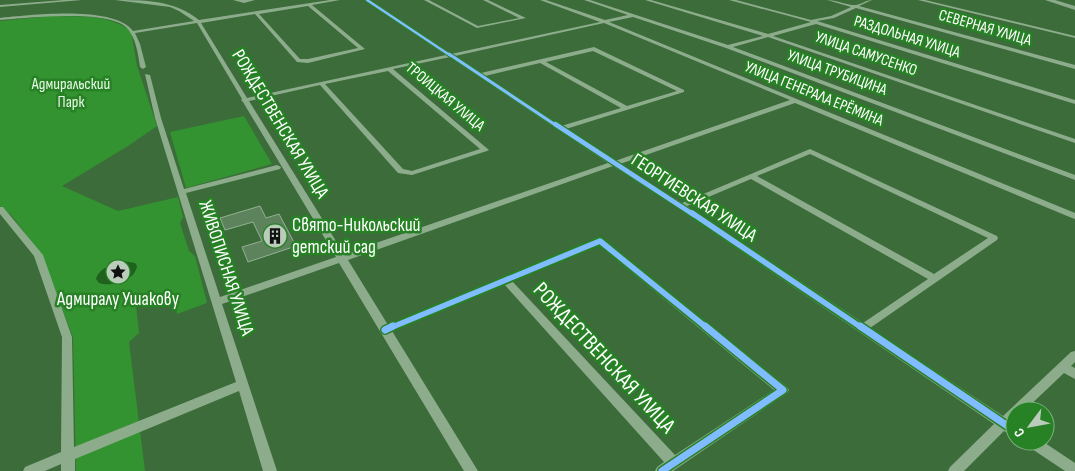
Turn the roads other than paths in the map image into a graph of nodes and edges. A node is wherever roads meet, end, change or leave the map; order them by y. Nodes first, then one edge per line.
1 (80, 0) edge
2 (117, 0) edge
3 (146, 0) edge
4 (234, 0) edge
5 (253, 0) edge
6 (338, 0) edge
7 (367, 0) edge
8 (426, 0) edge
9 (485, 0) edge
10 (542, 0) edge
11 (586, 0) edge
12 (647, 0) edge
13 (731, 0) edge
14 (829, 0) edge
15 (870, 0) edge
16 (920, 0) edge
17 (1048, 0) edge
18 (30, 1) edge
19 (141, 2) junction
20 (309, 5) junction
21 (0, 6) edge
22 (856, 6) junction
23 (1075, 8) edge
24 (256, 13) junction
25 (634, 16) junction
26 (13, 18) junction
27 (0, 19) edge
28 (198, 22) junction
29 (605, 22) junction
30 (813, 22) junction
31 (133, 32) junction
32 (768, 36) junction
33 (1075, 37) edge
34 (728, 47) junction
35 (451, 55) junction
36 (541, 61) junction
37 (1075, 66) edge
38 (143, 67) dead end
39 (389, 69) junction
40 (480, 75) junction
41 (147, 76) dead end
42 (321, 83) junction
43 (244, 100) junction
44 (794, 101) junction
45 (1075, 102) edge
46 (626, 108) junction
47 (561, 128) junction
48 (1075, 141) edge
49 (613, 163) junction
50 (276, 167) dead end
51 (751, 176) junction
52 (1075, 178) edge
53 (182, 192) junction
54 (681, 206) junction
55 (0, 209) edge
56 (1075, 216) edge
57 (340, 258) junction
58 (935, 278) junction
59 (506, 280) junction
60 (217, 302) junction
61 (863, 328) junction
62 (385, 330) junction
63 (1075, 355) edge
64 (1063, 367) junction
65 (1075, 374) edge
66 (242, 384) junction
67 (1026, 401) edge
68 (1003, 423) joint
69 (1046, 451) edge
70 (68, 456) junction
71 (674, 463) junction
72 (1075, 470) edge
73 (30, 471) edge
74 (68, 471) edge
75 (270, 471) edge
76 (471, 471) edge
77 (662, 471) edge
78 (955, 471) edge

1 - 18 street
2 - 19 street, РОЖДЕСТВЕНСКАЯ УЛИЦА
3 - 19 street
4 - 5 street
6 - 20 street
7 - 35 street, ГЕОРГИЕВСКАЯ УЛИЦА
8 - 9 street
10 - 29 street, УЛИЦА ГЕНЕРАЛА ЕРЁМИНА
11 - 25 street, УЛИЦА ТРУБИЦИНА
12 - 32 street, УЛИЦА САМУСЕНКО
13 - 30 street, РАЗДОЛЬНАЯ УЛИЦА
14 - 22 street, СЕВЕРНАЯ УЛИЦА
15 - 22 street
16 - 33 street
17 - 23 main road
18 - 21 street
18 - 26 street
19 - 28 street, РОЖДЕСТВЕНСКАЯ УЛИЦА
20 - 24 street
20 - 24 street
22 - 30 street
22 - 37 street, СЕВЕРНАЯ УЛИЦА
24 - 28 street
25 - 29 street, ТРОИЦКАЯ УЛИЦА
25 - 34 street, УЛИЦА ТРУБИЦИНА
26 - 27 street
26 - 31 street
28 - 31 street
28 - 43 street, РОЖДЕСТВЕНСКАЯ УЛИЦА
29 - 35 street, ТРОИЦКАЯ УЛИЦА
29 - 44 street, УЛИЦА ГЕНЕРАЛА ЕРЁМИНА
30 - 32 street
30 - 45 street, РАЗДОЛЬНАЯ УЛИЦА
31 - 38 street
32 - 34 street
32 - 48 street, УЛИЦА САМУСЕНКО
34 - 52 street, УЛИЦА ТРУБИЦИНА
35 - 39 street, ТРОИЦКАЯ УЛИЦА
35 - 40 street, ГЕОРГИЕВСКАЯ УЛИЦА
36 - 40 street
36 - 46 street
36 - 46 street
39 - 42 street, ТРОИЦКАЯ УЛИЦА
39 - 42 street, ТРОИЦКАЯ УЛИЦА
40 - 47 street, ГЕОРГИЕВСКАЯ УЛИЦА
41 - 53 street, ЖИВОПИСНАЯ УЛИЦА
42 - 43 street, ТРОИЦКАЯ УЛИЦА
43 - 57 street, РОЖДЕСТВЕНСКАЯ УЛИЦА
44 - 49 street
44 - 56 street, УЛИЦА ГЕНЕРАЛА ЕРЁМИНА
46 - 47 street
47 - 49 street, ГЕОРГИЕВСКАЯ УЛИЦА
49 - 54 street, ГЕОРГИЕВСКАЯ УЛИЦА
49 - 57 street
50 - 53 street
51 - 54 street, ГЕОРГИЕВСКАЯ УЛИЦА
51 - 58 street
51 - 58 street, ГЕОРГИЕВСКАЯ УЛИЦА
53 - 60 street, ЖИВОПИСНАЯ УЛИЦА
54 - 61 street, ГЕОРГИЕВСКАЯ УЛИЦА
55 - 70 street
57 - 60 street
57 - 62 street, РОЖДЕСТВЕНСКАЯ УЛИЦА
58 - 61 street, ГЕОРГИЕВСКАЯ УЛИЦА
59 - 62 street
59 - 71 street, РОЖДЕСТВЕНСКАЯ УЛИЦА
59 - 71 street
60 - 66 street, ЖИВОПИСНАЯ УЛИЦА
61 - 68 street, ГЕОРГИЕВСКАЯ УЛИЦА
62 - 76 street, РОЖДЕСТВЕНСКАЯ УЛИЦА
63 - 64 street
64 - 65 street
64 - 67 street
66 - 70 street
66 - 75 street, ЖИВОПИСНАЯ УЛИЦА
68 - 78 street
69 - 72 street
70 - 73 street
70 - 74 street
71 - 77 street

